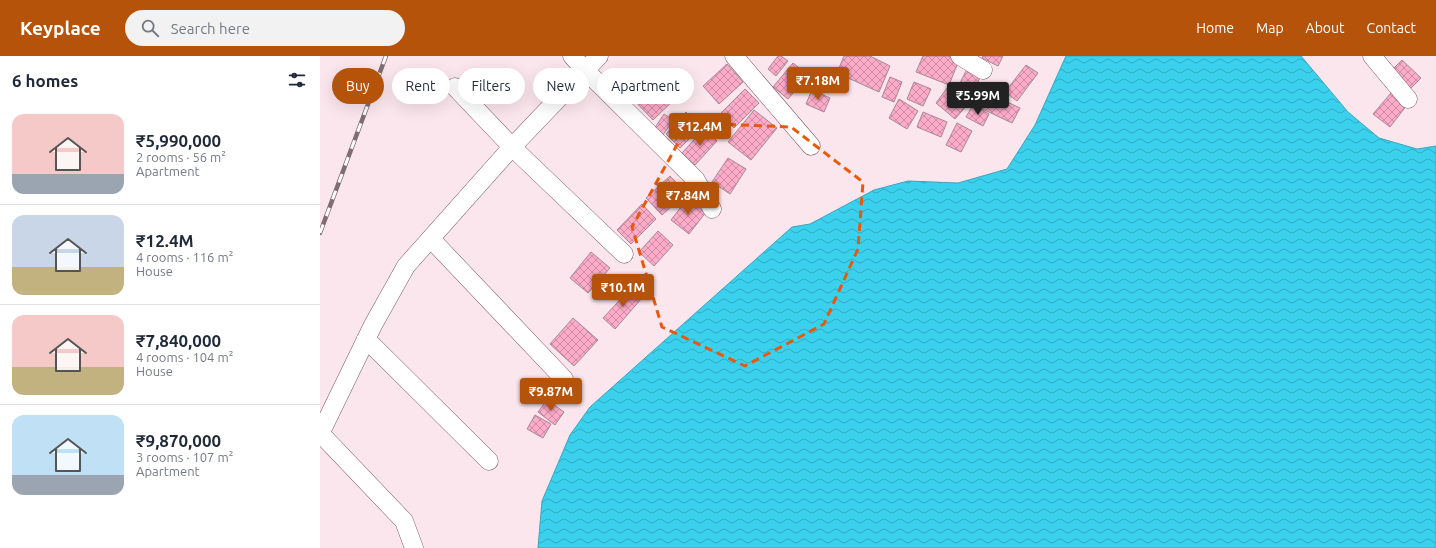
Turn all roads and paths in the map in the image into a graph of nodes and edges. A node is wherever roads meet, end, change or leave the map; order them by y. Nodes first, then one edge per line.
1 (572, 56) edge
2 (599, 56) edge
3 (734, 56) edge
4 (960, 56) edge
5 (1372, 56) edge
6 (583, 68) edge
7 (587, 68) edge
8 (983, 70) dead end
9 (589, 74) edge
10 (455, 87) dead end
11 (1408, 99) dead end
12 (553, 104) edge
13 (811, 146) dead end
14 (512, 147) junction
15 (712, 209) dead end
16 (431, 239) junction
17 (624, 254) dead end
18 (366, 339) junction
19 (564, 379) dead end
20 (320, 433) edge
21 (489, 461) dead end
22 (414, 548) edge

1 - 6 street
2 - 7 street
3 - 13 street
4 - 8 street
5 - 11 street
9 - 15 street
10 - 14 street
12 - 14 street
14 - 16 street
14 - 17 street
16 - 18 street
16 - 19 street
18 - 20 street
18 - 21 street
20 - 22 street

